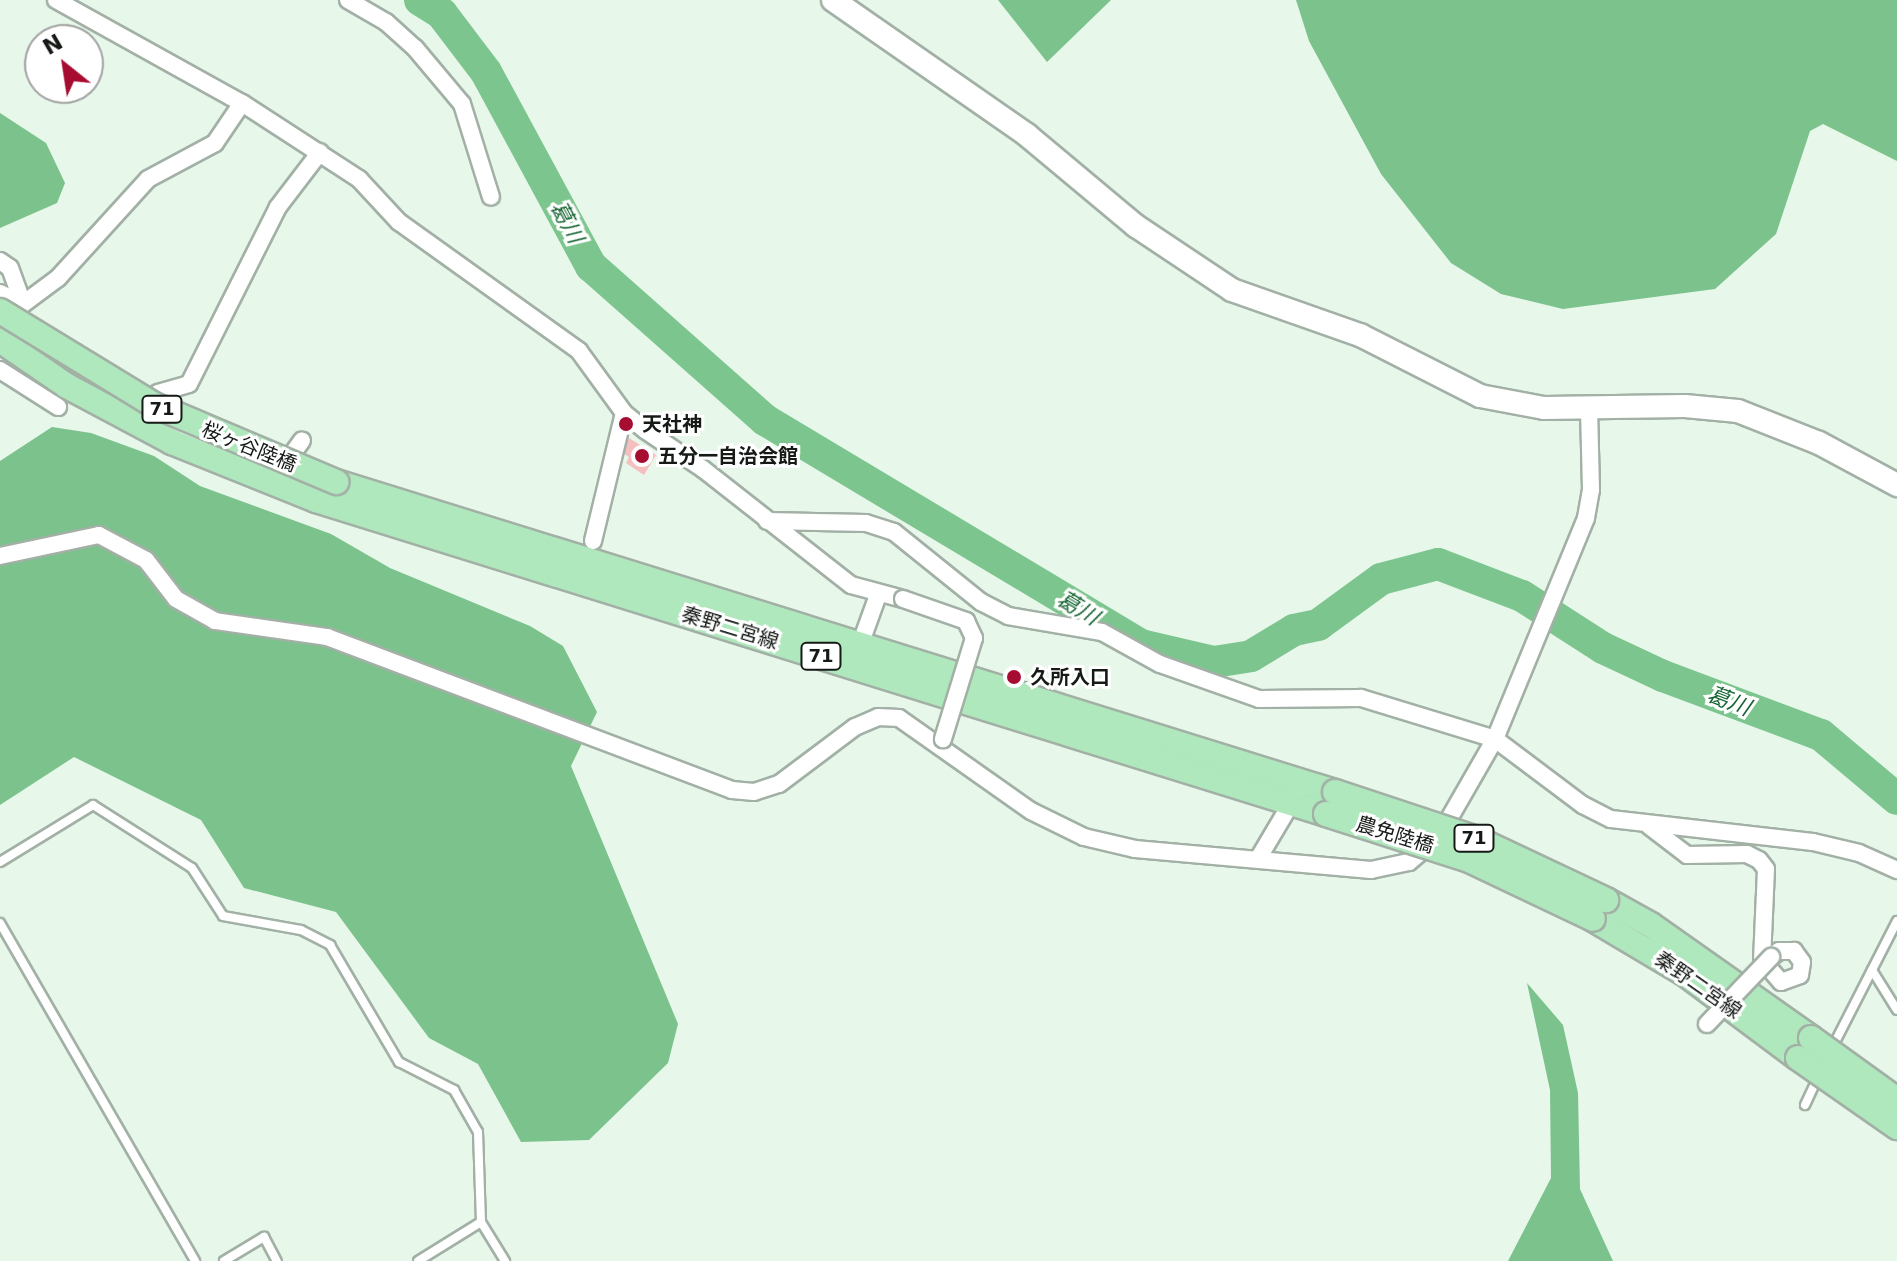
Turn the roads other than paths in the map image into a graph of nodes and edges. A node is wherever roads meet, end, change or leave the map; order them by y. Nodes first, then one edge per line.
1 (56, 0) edge
2 (348, 0) edge
3 (833, 0) edge
4 (242, 103) junction
5 (320, 152) junction
6 (491, 197) dead end
7 (0, 261) edge
8 (0, 293) edge
9 (12, 308) edge
10 (0, 340) edge
11 (0, 370) edge
12 (58, 407) dead end
13 (1589, 410) junction
14 (624, 413) junction
15 (302, 440) dead end
16 (336, 482) joint
17 (1897, 485) edge
18 (316, 500) joint
19 (767, 521) junction
20 (593, 541) dead end
21 (0, 556) edge
22 (878, 595) junction
23 (860, 645) junction
24 (1495, 739) junction
25 (941, 742) junction
26 (1297, 792) junction
27 (1331, 803) joint
28 (1649, 826) junction
29 (1258, 859) junction
30 (0, 862) edge
31 (1897, 870) edge
32 (1600, 909) joint
33 (1897, 921) edge
34 (0, 923) edge
35 (1872, 970) junction
36 (1897, 1010) edge
37 (1707, 1024) dead end
38 (1805, 1048) junction
39 (1897, 1100) edge
40 (1805, 1105) dead end
41 (1897, 1127) edge
42 (481, 1222) junction
43 (195, 1261) edge
44 (224, 1261) edge
45 (277, 1261) edge
46 (418, 1261) edge
47 (505, 1261) edge

1 - 4 street
2 - 6 street
3 - 13 street
4 - 5 street
4 - 9 street
5 - 14 street
5 - 15 street
7 - 9 street
8 - 9 street
9 - 16 main road, 桜ヶ谷陸橋 / 71, bridge
10 - 18 main road, 桜ヶ谷陸橋 / 71
11 - 12 street
13 - 17 street
13 - 24 street
14 - 19 street
14 - 20 street
16 - 23 main road, 秦野二宮線 / 71
18 - 26 main road, 秦野二宮線 / 71
19 - 22 street
19 - 24 street
21 - 25 street
22 - 23 street
22 - 25 street, bridge
23 - 26 main road, 秦野二宮線 / 71
24 - 28 street
24 - 29 street
25 - 29 street
26 - 27 main road, 秦野二宮線 / 71
26 - 29 street
27 - 32 main road, 農免陸橋 / 71, bridge
28 - 31 street
28 - 37 street, bridge
30 - 42 lane
32 - 38 main road, 秦野二宮線 / 71
33 - 35 lane
34 - 43 lane
35 - 36 lane
35 - 40 lane
38 - 39 main road, 71, bridge
38 - 41 main road, 71, bridge
42 - 46 lane
42 - 47 lane
44 - 45 lane

